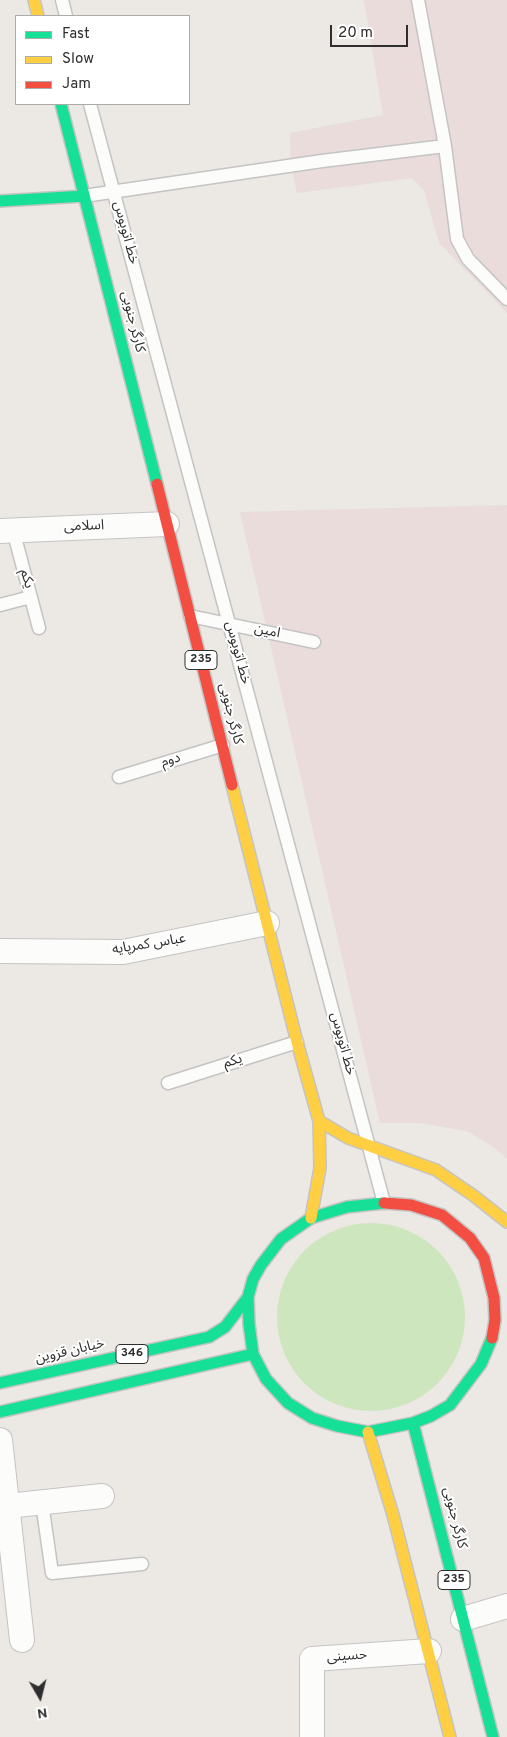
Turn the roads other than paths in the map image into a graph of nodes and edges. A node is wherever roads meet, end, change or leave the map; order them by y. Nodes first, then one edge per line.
1 (34, 0) edge
2 (62, 0) edge
3 (418, 0) edge
4 (38, 15) edge
5 (66, 15) edge
6 (61, 105) edge
7 (90, 105) edge
8 (445, 146) junction
9 (84, 196) junction
10 (0, 201) edge
11 (507, 298) edge
12 (167, 524) junction
13 (6, 530) edge
14 (30, 596) junction
15 (0, 605) edge
16 (190, 616) junction
17 (39, 628) dead end
18 (314, 642) dead end
19 (223, 745) junction
20 (119, 776) dead end
21 (267, 923) junction
22 (0, 951) edge
23 (297, 1042) junction
24 (168, 1083) dead end
25 (320, 1121) junction
26 (369, 1145) junction
27 (384, 1203) junction
28 (311, 1218) junction
29 (507, 1222) edge
30 (248, 1297) junction
31 (507, 1324) edge
32 (491, 1342) junction
33 (253, 1354) junction
34 (0, 1383) edge
35 (0, 1412) edge
36 (414, 1423) junction
37 (368, 1432) junction
38 (0, 1440) edge
39 (102, 1496) dead end
40 (42, 1503) junction
41 (7, 1506) junction
42 (142, 1564) dead end
43 (507, 1606) edge
44 (463, 1619) junction
45 (22, 1640) dead end
46 (429, 1651) junction
47 (312, 1737) edge
48 (450, 1737) edge
49 (493, 1737) edge

1 - 4 main road
2 - 5 lane
3 - 8 lane
6 - 9 main road, کارگر جنوبی / 235
7 - 26 lane, خط اتوبوس
8 - 9 lane
8 - 11 lane
9 - 10 main road
9 - 12 main road, کارگر جنوبی / 235
12 - 13 street, اسلامی
12 - 16 main road, کارگر جنوبی / 235
13 - 14 lane, یکم
14 - 15 lane
14 - 17 lane, یکم
16 - 18 lane, امین
16 - 19 main road, کارگر جنوبی / 235
19 - 20 lane, دوم
19 - 21 main road, کارگر جنوبی / 235
21 - 22 street, عباس کمرپایه
21 - 23 main road, کارگر جنوبی / 235
23 - 24 lane, یکم
23 - 25 main road, کارگر جنوبی / 235
25 - 26 main road
25 - 28 main road, کارگر جنوبی / 235
26 - 27 lane, خط اتوبوس
26 - 29 main road
27 - 28 main road
27 - 32 main road
28 - 30 main road
30 - 33 main road
30 - 34 main road, خیابان قزوین / 346
31 - 32 main road
32 - 36 main road
33 - 35 main road, 346
33 - 37 main road
36 - 37 main road
36 - 44 main road, کارگر جنوبی / 235
37 - 46 main road
38 - 41 street
39 - 40 street
40 - 41 street
40 - 42 lane
41 - 45 street
43 - 44 street
44 - 49 main road, کارگر جنوبی / 235
46 - 47 street, حسینی
46 - 48 main road

